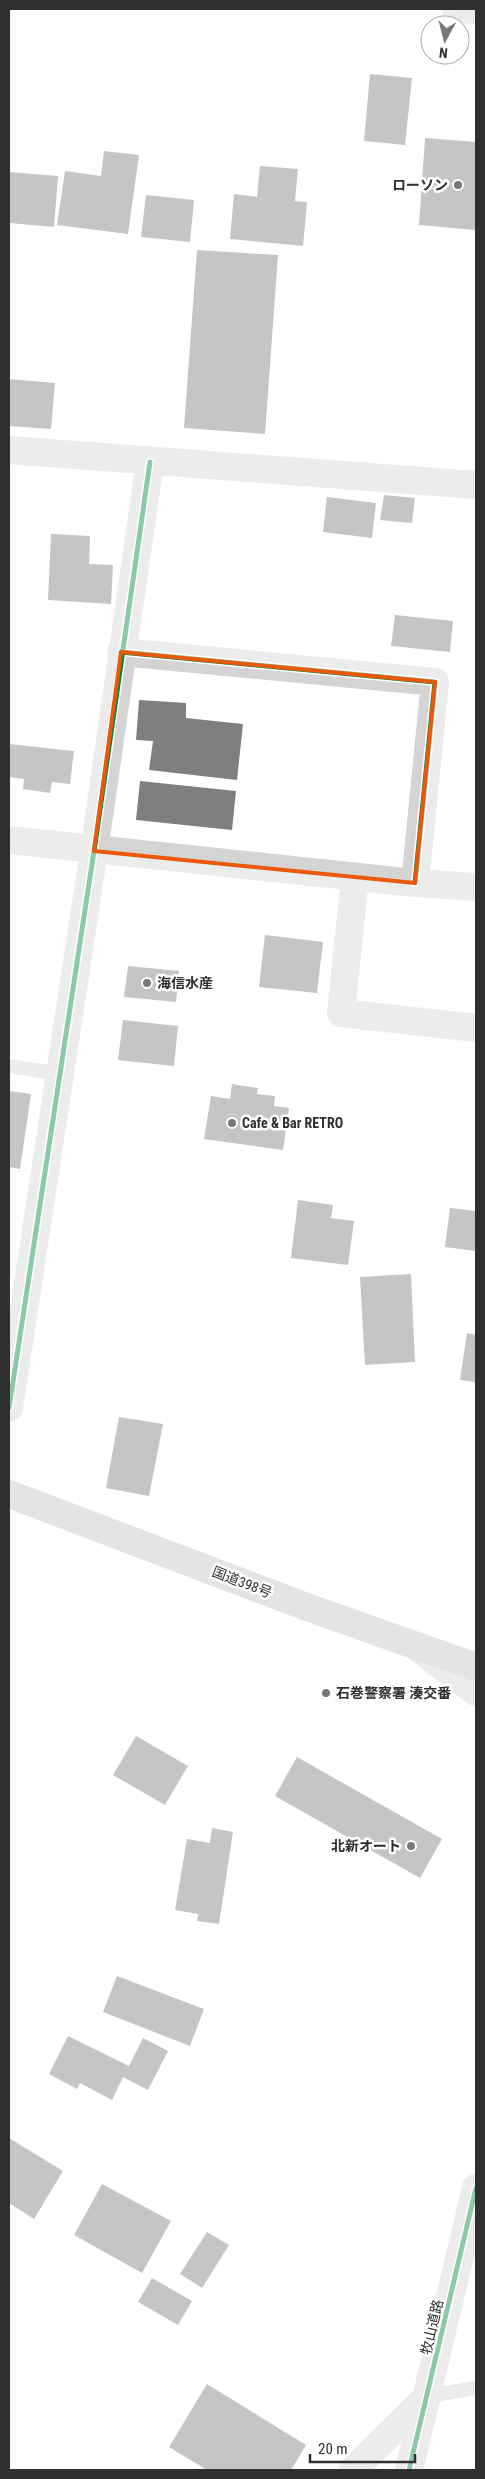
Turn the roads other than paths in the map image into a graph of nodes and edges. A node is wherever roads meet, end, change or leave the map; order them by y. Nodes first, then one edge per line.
1 (456, 9) edge
2 (476, 10) edge
3 (9, 450) edge
4 (150, 462) junction
5 (476, 485) edge
6 (121, 652) junction
7 (9, 840) edge
8 (94, 850) junction
9 (355, 877) junction
10 (415, 884) junction
11 (476, 887) edge
12 (476, 1028) edge
13 (9, 1066) edge
14 (60, 1074) junction
15 (9, 1408) edge
16 (9, 1494) edge
17 (416, 1646) junction
18 (476, 1667) edge
19 (476, 1692) edge
20 (476, 2188) edge
21 (476, 2388) edge
22 (428, 2396) junction
23 (353, 2470) edge
24 (409, 2470) edge

1 - 2 street
3 - 4 street
4 - 5 street
4 - 6 street
6 - 8 street
6 - 10 street
7 - 8 street
8 - 9 street
8 - 14 street
9 - 10 street
9 - 12 street
10 - 11 street
13 - 14 lane
14 - 15 street
16 - 17 highway, 国道398号
17 - 18 highway, 国道398号
17 - 19 street
20 - 22 street, 牧山道路
21 - 22 lane
22 - 23 street
22 - 24 street, 牧山道路

